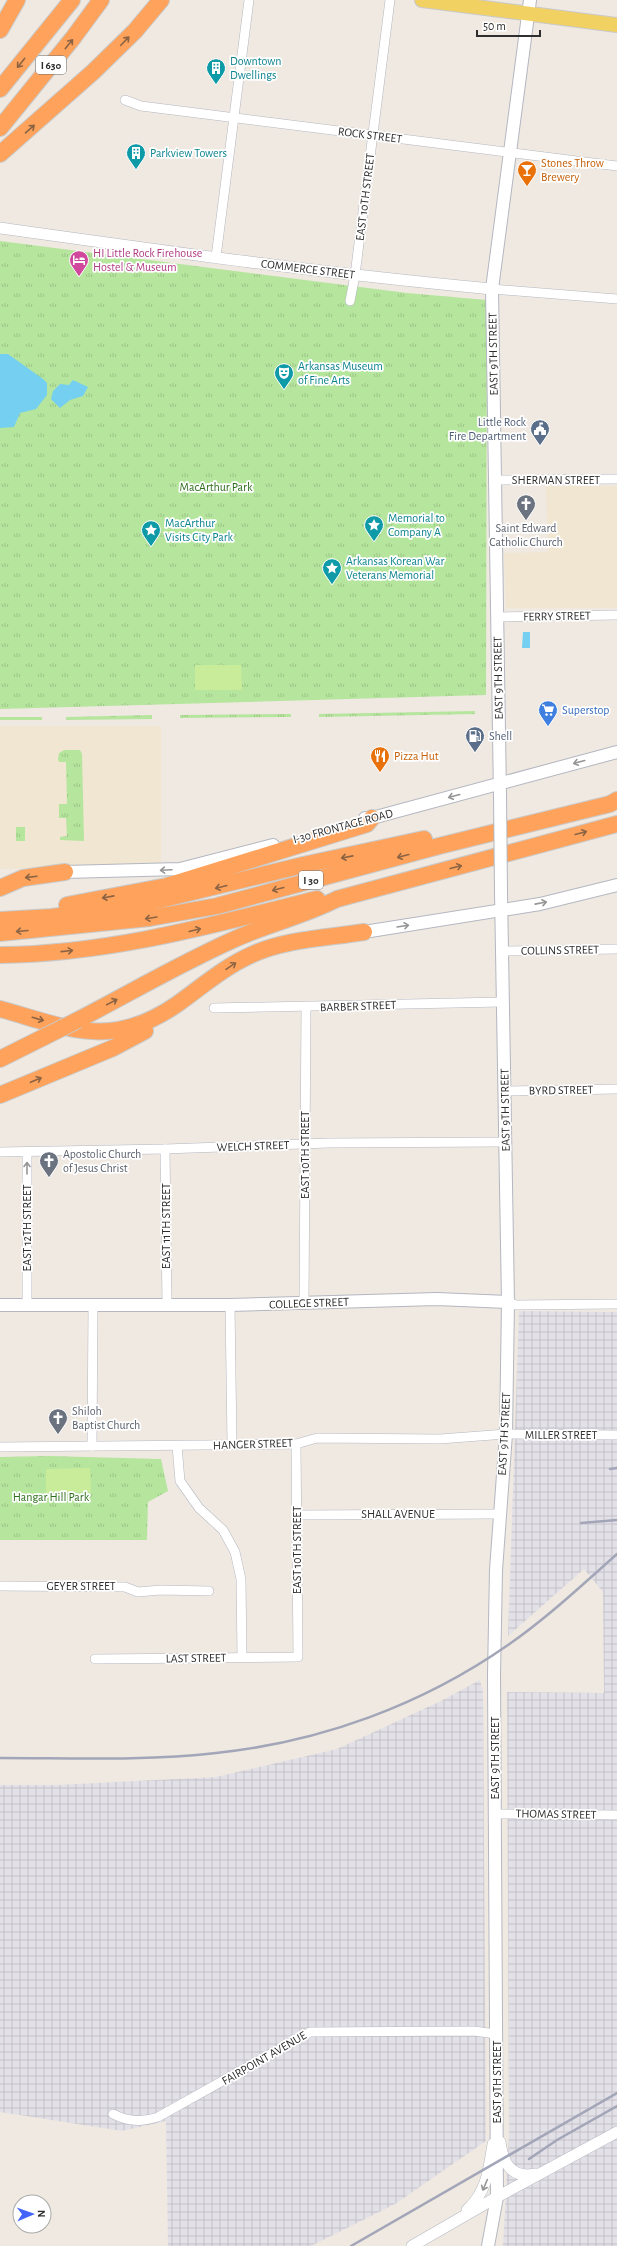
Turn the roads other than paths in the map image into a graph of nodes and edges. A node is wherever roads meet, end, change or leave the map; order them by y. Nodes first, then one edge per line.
1 (17, 0) edge
2 (68, 0) edge
3 (72, 0) edge
4 (101, 0) edge
5 (249, 0) edge
6 (390, 0) edge
7 (422, 0) edge
8 (160, 1) edge
9 (529, 7) edge
10 (58, 17) junction
11 (617, 25) edge
12 (0, 30) edge
13 (0, 89) edge
14 (125, 100) dead end
15 (235, 118) junction
16 (0, 128) edge
17 (373, 135) junction
18 (510, 153) junction
19 (0, 154) edge
20 (617, 166) edge
21 (0, 228) edge
22 (216, 257) junction
23 (355, 275) junction
24 (492, 289) junction
25 (617, 299) edge
26 (350, 301) dead end
27 (617, 479) edge
28 (495, 480) junction
29 (617, 615) edge
30 (497, 617) junction
31 (617, 752) edge
32 (500, 790) junction
33 (617, 796) edge
34 (617, 800) edge
35 (372, 818) junction
36 (617, 824) edge
37 (65, 872) joint
38 (617, 885) edge
39 (0, 888) edge
40 (337, 899) junction
41 (502, 910) junction
42 (0, 919) edge
43 (364, 932) joint
44 (0, 933) edge
45 (617, 949) edge
46 (503, 951) junction
47 (0, 955) edge
48 (208, 982) junction
49 (502, 1002) junction
50 (306, 1007) junction
51 (214, 1008) dead end
52 (0, 1009) edge
53 (0, 1059) edge
54 (617, 1089) edge
55 (505, 1091) junction
56 (0, 1095) edge
57 (505, 1142) junction
58 (305, 1144) junction
59 (166, 1149) junction
60 (0, 1152) edge
61 (27, 1152) junction
62 (508, 1302) junction
63 (304, 1303) junction
64 (27, 1304) junction
65 (166, 1304) junction
66 (617, 1304) edge
67 (0, 1305) edge
68 (93, 1305) junction
69 (230, 1305) junction
70 (506, 1434) junction
71 (617, 1434) edge
72 (232, 1444) junction
73 (296, 1444) junction
74 (92, 1446) junction
75 (177, 1446) junction
76 (0, 1447) edge
77 (499, 1514) junction
78 (297, 1515) junction
79 (0, 1586) edge
80 (209, 1591) dead end
81 (298, 1657) joint
82 (242, 1658) junction
83 (95, 1659) dead end
84 (495, 1814) junction
85 (617, 1815) edge
86 (496, 2034) junction
87 (113, 2114) dead end
88 (497, 2120) junction
89 (617, 2132) edge
90 (542, 2172) junction
91 (497, 2197) junction
92 (446, 2227) junction
93 (412, 2246) edge
94 (490, 2246) edge

1 - 12 highway
2 - 10 highway
3 - 10 highway, I 630
16 -> 4 highway, I 630
5 - 15 street
6 - 17 street, EAST 10TH STREET
7 - 9 main road
19 -> 8 highway
9 - 11 main road
9 - 18 main road, EAST 9TH STREET
10 -> 13 highway, I 630
14 - 15 street, ROCK STREET
15 - 17 street, ROCK STREET
15 - 22 street
17 - 18 street, ROCK STREET
17 - 23 street, EAST 10TH STREET
18 - 20 street, ROCK STREET
18 - 24 main road, EAST 9TH STREET
21 - 22 street, COMMERCE STREET
22 - 23 street, COMMERCE STREET
23 - 24 street, COMMERCE STREET
23 - 26 street
24 - 25 street, COMMERCE STREET
24 - 28 main road, EAST 9TH STREET
27 - 28 street, SHERMAN STREET
28 - 30 main road, EAST 9TH STREET
29 - 30 street, FERRY STREET
30 - 32 main road, EAST 9TH STREET
31 -> 32 main road, I-30 FRONTAGE ROAD
32 -> 35 main road, I-30 FRONTAGE ROAD
32 - 41 main road, EAST 9TH STREET, bridge
33 -> 42 highway
34 -> 44 highway, I 30
35 -> 37 main road, I-30 FRONTAGE ROAD
35 -> 42 highway
40 -> 36 highway, I 30
37 -> 39 highway
41 -> 38 main road
47 -> 40 highway, I 30
53 -> 40 highway, bridge
43 -> 41 main road
41 - 46 main road, EAST 9TH STREET
48 -> 43 highway
45 - 46 street, COLLINS STREET
46 - 49 main road, EAST 9TH STREET
52 -> 48 highway
56 -> 48 highway
49 - 50 street, BARBER STREET
49 - 55 main road, EAST 9TH STREET
50 - 51 street, BARBER STREET
50 - 58 street, EAST 10TH STREET
54 - 55 street, BYRD STREET
55 - 57 main road, EAST 9TH STREET
57 - 58 street, WELCH STREET
57 - 62 main road, EAST 9TH STREET
58 - 59 street, WELCH STREET
58 - 63 street, EAST 10TH STREET
59 - 61 street, WELCH STREET
59 - 65 street, EAST 11TH STREET
60 - 61 street, WELCH STREET
64 -> 61 street, EAST 12TH STREET
62 - 63 main road, COLLEGE STREET
62 - 66 street, COLLEGE STREET
62 - 70 main road, EAST 9TH STREET
63 - 69 main road, COLLEGE STREET
64 - 67 main road, COLLEGE STREET
64 - 68 main road, COLLEGE STREET
65 - 68 main road, COLLEGE STREET
65 - 69 main road, COLLEGE STREET
68 - 74 street
69 - 72 street
70 - 71 street, MILLER STREET
70 - 73 street, HANGER STREET
70 - 77 main road, EAST 9TH STREET
72 - 73 street, HANGER STREET
72 - 75 street, HANGER STREET
73 - 78 street, EAST 10TH STREET
74 - 75 street, HANGER STREET
74 - 76 street, HANGER STREET
75 - 82 street
77 - 78 street, SHALL AVENUE
77 - 84 main road, EAST 9TH STREET
78 - 81 street, EAST 10TH STREET
79 - 80 street, GEYER STREET
81 - 82 street, LAST STREET
82 - 83 street, LAST STREET
84 - 85 street, THOMAS STREET
84 - 86 main road, EAST 9TH STREET
86 - 87 street, FAIRPOINT AVENUE
86 - 88 main road, EAST 9TH STREET
88 - 90 street
88 - 91 main road, EAST 9TH STREET
88 -> 92 street
89 - 90 street
90 - 91 street
91 - 92 street
91 - 94 main road, EAST 9TH STREET
92 - 93 street

